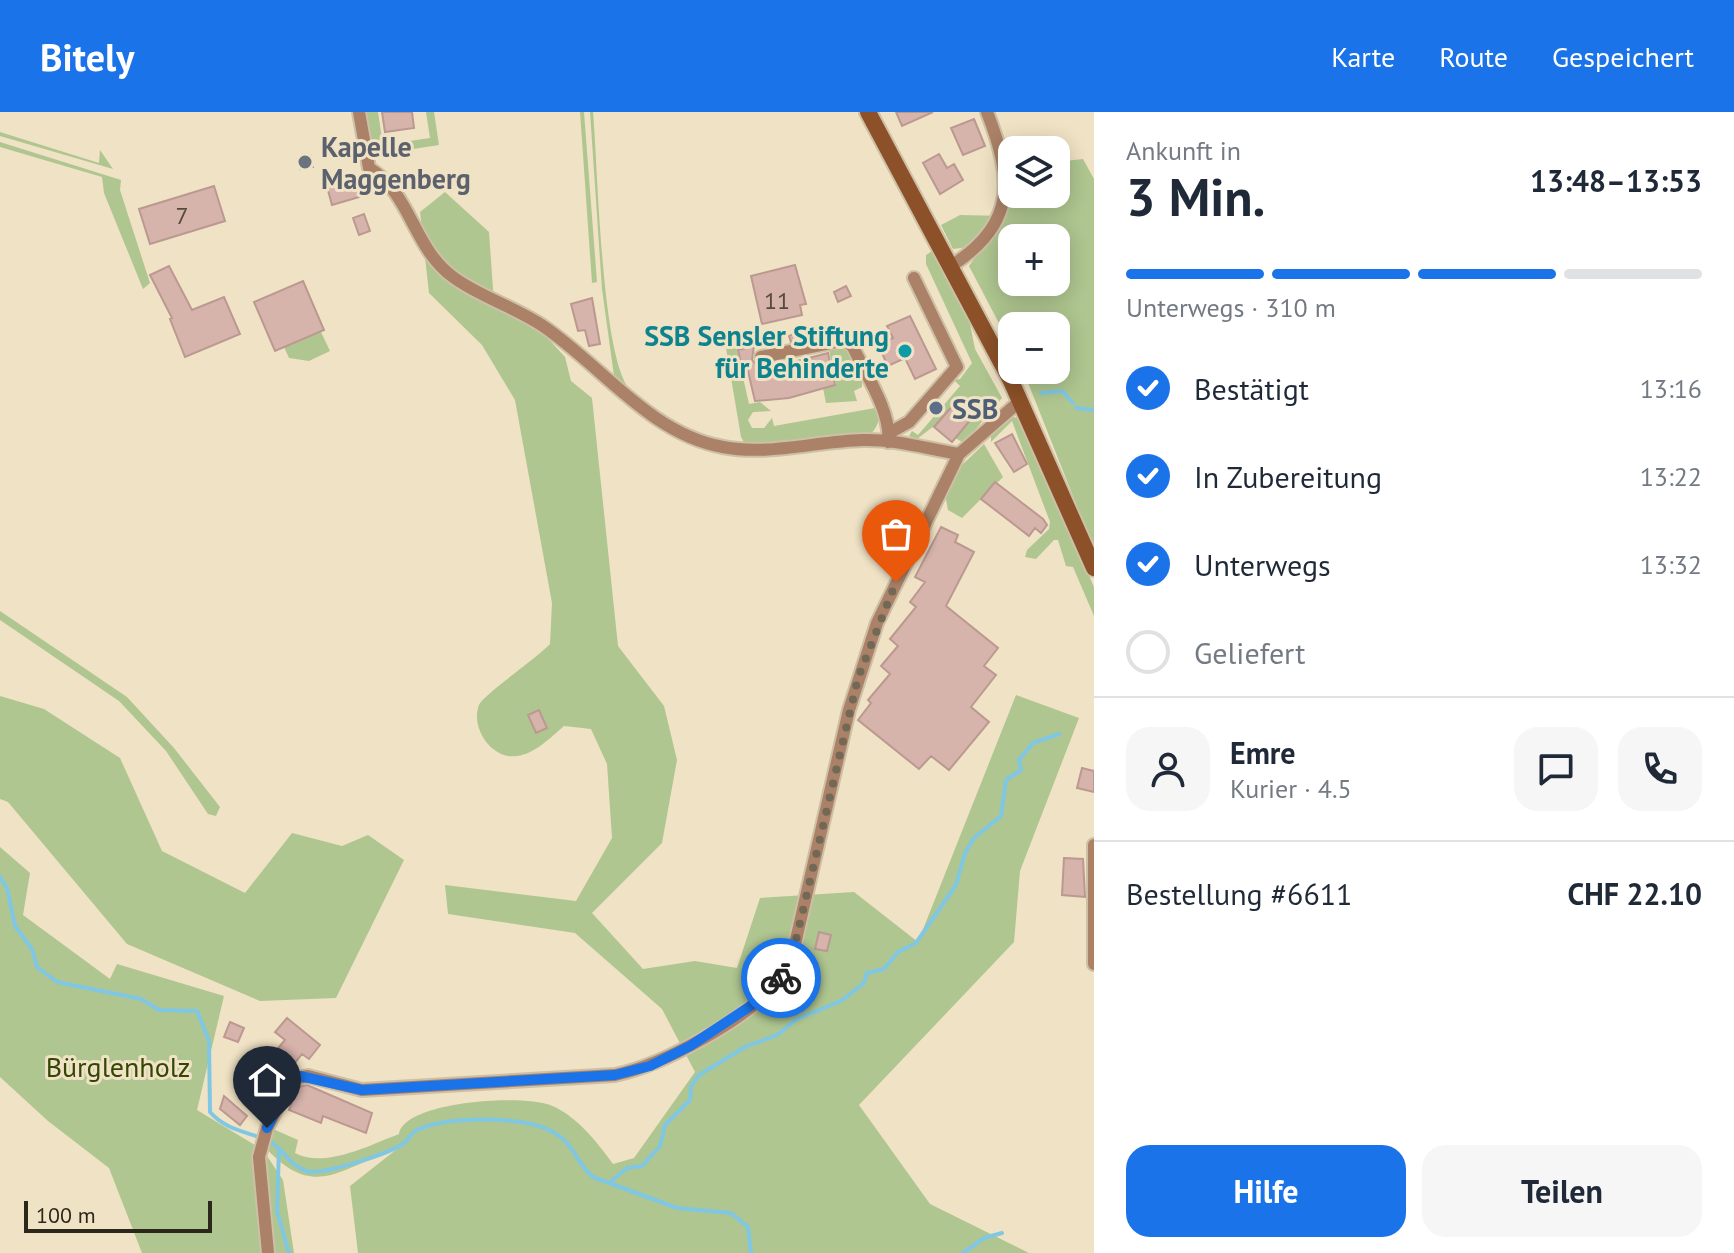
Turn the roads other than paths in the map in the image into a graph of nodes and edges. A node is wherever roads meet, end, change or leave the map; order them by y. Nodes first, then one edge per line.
1 (359, 112) edge
2 (868, 112) edge
3 (987, 112) edge
4 (951, 266) junction
5 (914, 278) dead end
6 (761, 357) dead end
7 (1020, 401) junction
8 (888, 437) junction
9 (959, 454) junction
10 (1094, 568) edge
11 (1094, 845) edge
12 (1094, 964) edge
13 (268, 1253) edge

1 - 8 street
2 - 4 main road
3 - 4 street
4 - 7 main road
5 - 8 street
6 - 8 street
7 - 9 street
7 - 10 main road
8 - 9 street
9 - 13 street
11 - 12 street

